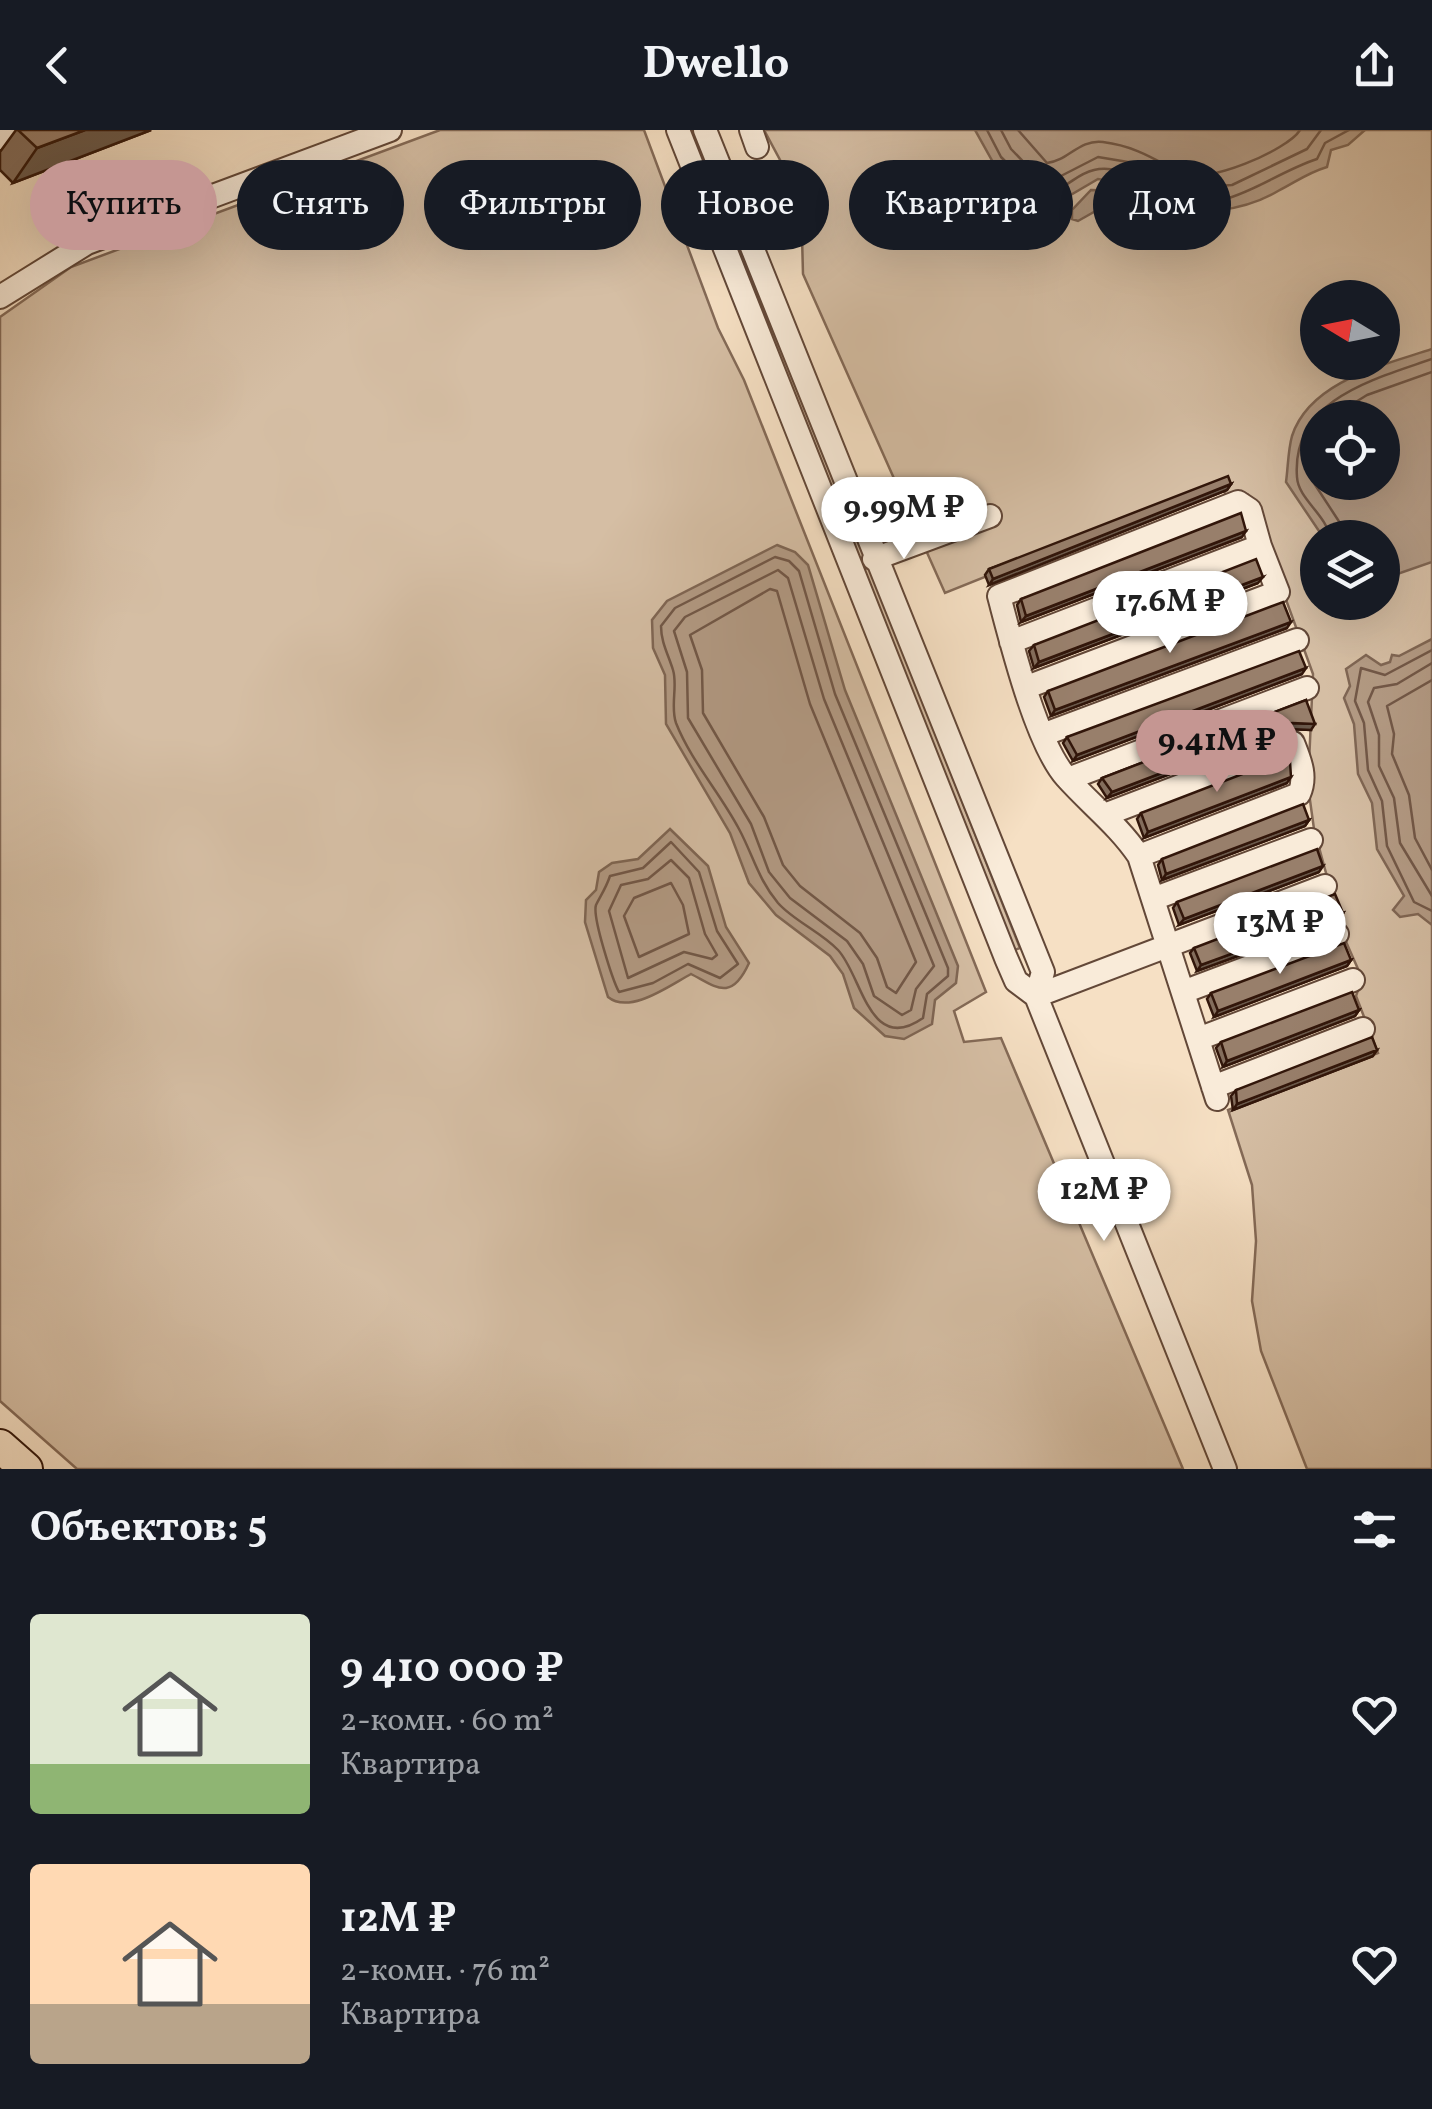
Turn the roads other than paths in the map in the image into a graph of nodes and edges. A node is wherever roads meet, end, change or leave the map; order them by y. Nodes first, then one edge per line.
1 (7, 130) edge
2 (390, 130) edge
3 (678, 130) edge
4 (705, 130) edge
5 (0, 138) edge
6 (0, 297) edge
7 (990, 516) dead end
8 (1260, 546) junction
9 (874, 560) junction
10 (1297, 640) dead end
11 (1011, 642) junction
12 (1027, 688) junction
13 (1307, 688) dead end
14 (1045, 734) junction
15 (1068, 779) junction
16 (1107, 814) junction
17 (1311, 840) dead end
18 (1139, 856) junction
19 (1326, 886) dead end
20 (1153, 899) junction
21 (1337, 934) dead end
22 (1168, 946) junction
23 (1353, 980) dead end
24 (1183, 992) junction
25 (1036, 996) junction
26 (1362, 1030) dead end
27 (1198, 1038) junction
28 (0, 1446) edge
29 (26, 1469) edge
30 (1225, 1469) edge

1 - 5 street
2 - 6 street
3 - 25 street
4 - 9 street
7 - 9 street
8 - 11 street
8 - 11 street
8 - 12 street
9 - 25 street
10 - 14 street
11 - 12 street
12 - 14 street
13 - 15 street
14 - 15 street
15 - 16 street
16 - 18 street
16 - 18 street
17 - 20 street
18 - 20 street
19 - 22 street
20 - 22 street
21 - 24 street
22 - 24 street
22 - 25 street
23 - 27 street
24 - 27 street
25 - 30 street
26 - 27 street
28 - 29 highway

